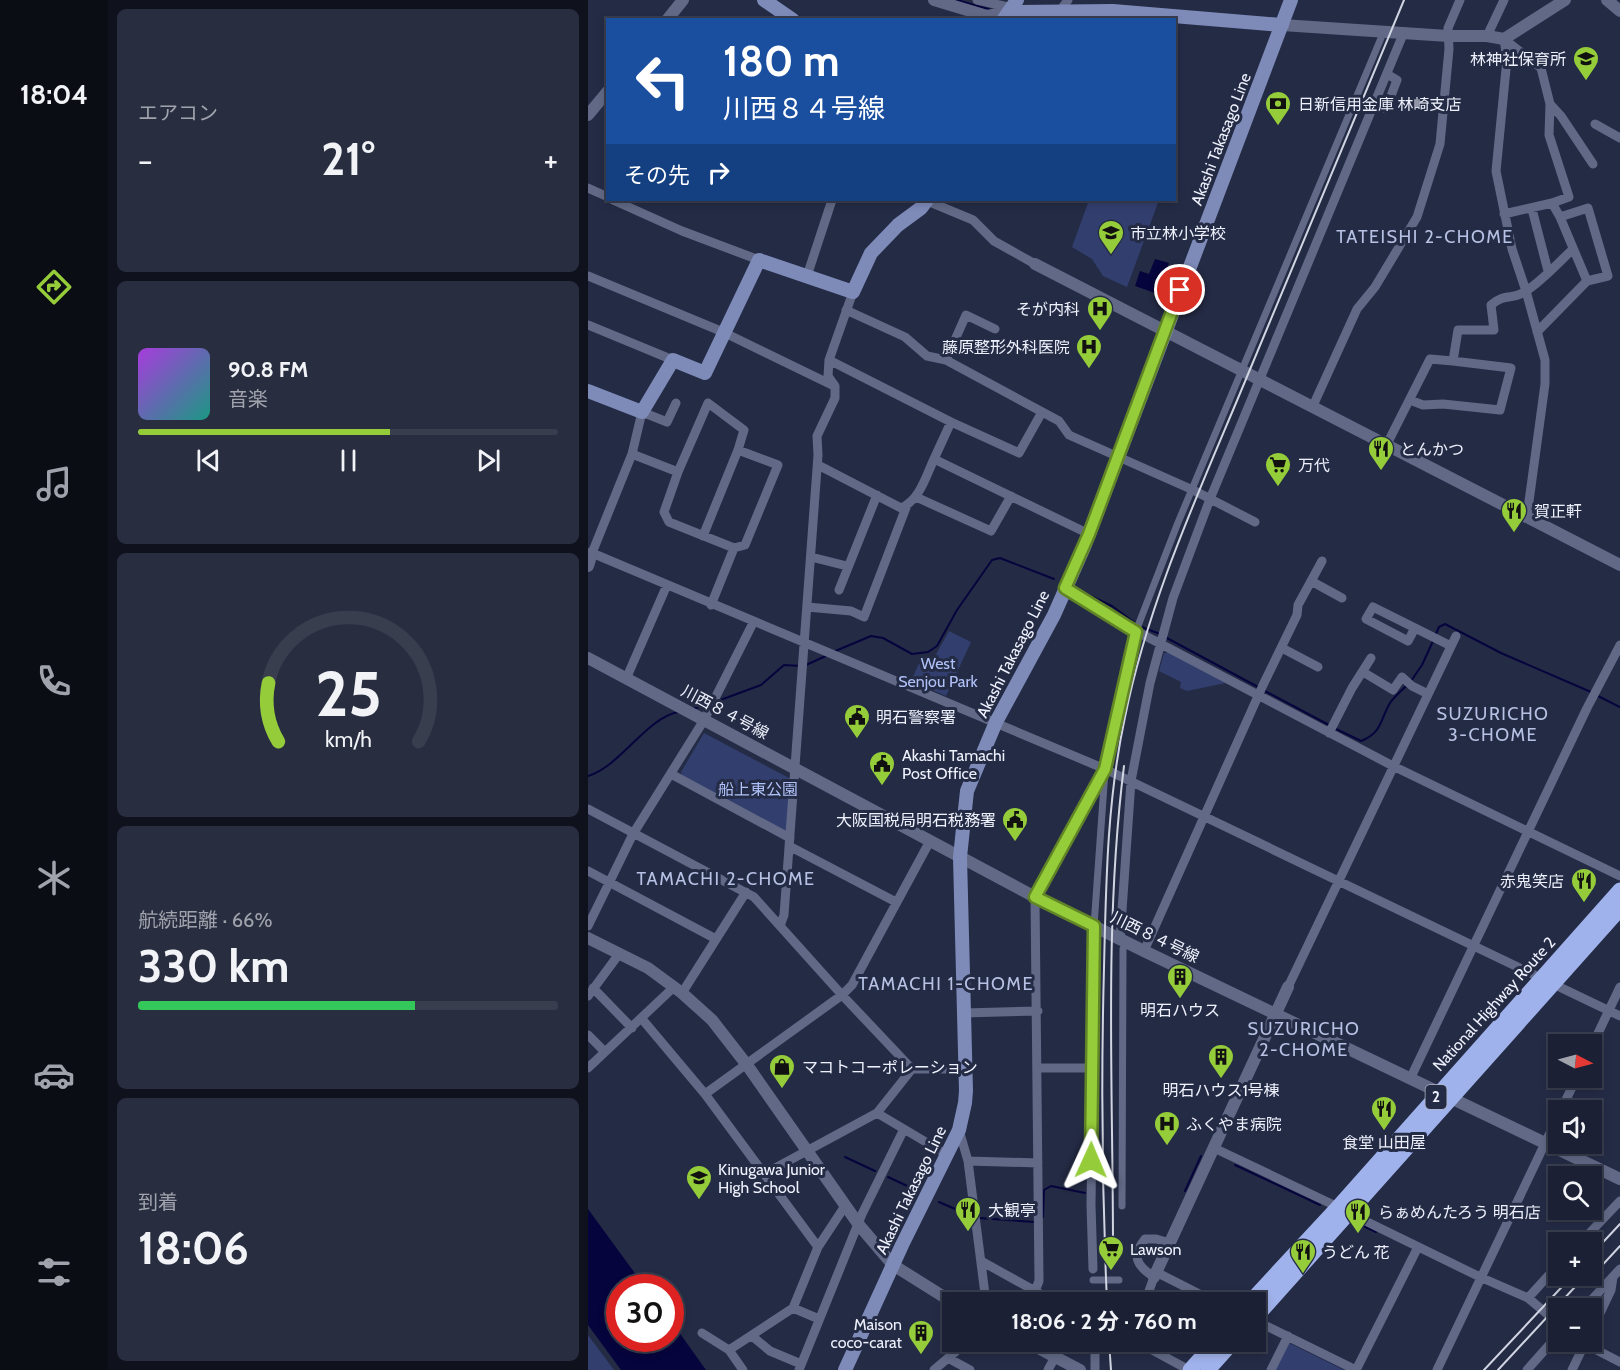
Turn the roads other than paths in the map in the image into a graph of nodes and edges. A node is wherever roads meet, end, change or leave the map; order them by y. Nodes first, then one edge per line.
1 (683, 0) edge
2 (764, 0) edge
3 (934, 0) edge
4 (977, 0) edge
5 (1068, 0) edge
6 (1291, 0) edge
7 (1460, 0) edge
8 (1504, 0) edge
9 (1565, 0) edge
10 (1607, 0) edge
11 (1620, 11) edge
12 (1007, 12) edge
13 (1059, 12) junction
14 (1159, 17) edge
15 (669, 18) edge
16 (790, 18) edge
17 (1174, 18) edge
18 (1176, 18) edge
19 (1282, 25) junction
20 (1384, 31) junction
21 (1404, 32) junction
22 (1448, 36) junction
23 (1487, 36) junction
24 (1504, 39) junction
25 (1387, 74) junction
26 (606, 93) edge
27 (1550, 104) junction
28 (1386, 109) dead end
29 (588, 115) edge
30 (1595, 124) dead end
31 (1620, 138) edge
32 (1593, 164) dead end
33 (588, 188) edge
34 (606, 196) edge
35 (615, 201) edge
36 (832, 201) edge
37 (925, 201) edge
38 (928, 201) edge
39 (1552, 203) junction
40 (1532, 209) junction
41 (1504, 214) junction
42 (1560, 217) junction
43 (1573, 249) junction
44 (759, 260) junction
45 (1035, 264) joint
46 (1548, 271) junction
47 (588, 276) edge
48 (807, 276) junction
49 (1587, 281) junction
50 (1526, 291) junction
51 (853, 292) junction
52 (846, 310) junction
53 (588, 324) edge
54 (995, 329) dead end
55 (1165, 331) junction
56 (723, 332) junction
57 (1537, 332) junction
58 (673, 360) junction
59 (828, 360) junction
60 (946, 360) junction
61 (1454, 361) junction
62 (1242, 371) junction
63 (1259, 379) junction
64 (835, 386) junction
65 (588, 392) edge
66 (1410, 400) junction
67 (676, 403) dead end
68 (1312, 408) junction
69 (642, 412) junction
70 (1042, 412) junction
71 (951, 422) junction
72 (1386, 446) junction
73 (738, 450) junction
74 (632, 454) junction
75 (1117, 458) junction
76 (934, 459) junction
77 (818, 465) junction
78 (678, 472) junction
79 (1193, 490) junction
80 (877, 495) junction
81 (1011, 496) junction
82 (916, 497) junction
83 (1210, 498) junction
84 (907, 505) junction
85 (1527, 516) junction
86 (1255, 522) dead end
87 (1089, 534) junction
88 (703, 536) junction
89 (734, 548) junction
90 (811, 557) junction
91 (590, 560) edge
92 (1322, 561) dead end
93 (1620, 565) edge
94 (847, 566) junction
95 (1311, 581) junction
96 (667, 585) junction
97 (1065, 588) junction
98 (839, 590) dead end
99 (1342, 598) dead end
100 (711, 605) junction
101 (807, 608) junction
102 (753, 622) junction
103 (1415, 628) junction
104 (1136, 632) junction
105 (1456, 636) dead end
106 (805, 642) junction
107 (1160, 643) junction
108 (1620, 645) edge
109 (1451, 646) junction
110 (1282, 648) junction
111 (588, 658) edge
112 (1371, 658) dead end
113 (1318, 667) dead end
114 (1363, 672) junction
115 (626, 679) junction
116 (1428, 694) junction
117 (1260, 696) junction
118 (699, 717) junction
119 (996, 723) junction
120 (1329, 733) junction
121 (1393, 766) junction
122 (796, 768) junction
123 (1105, 769) junction
124 (671, 774) junction
125 (1131, 781) junction
126 (588, 809) edge
127 (1203, 817) junction
128 (1528, 833) junction
129 (633, 834) junction
130 (930, 841) junction
131 (790, 842) junction
132 (960, 857) junction
133 (588, 871) edge
134 (1620, 876) edge
135 (609, 882) junction
136 (1338, 882) junction
137 (1620, 891) edge
138 (746, 892) junction
139 (1035, 897) junction
140 (896, 902) junction
141 (1620, 909) edge
142 (588, 926) edge
143 (780, 926) junction
144 (1094, 926) junction
145 (588, 939) edge
146 (716, 939) junction
147 (1123, 940) junction
148 (1473, 947) junction
149 (1144, 951) junction
150 (619, 954) junction
151 (1546, 982) junction
152 (1287, 987) joint
153 (1620, 987) edge
154 (678, 990) junction
155 (590, 992) edge
156 (842, 995) junction
157 (1038, 1011) junction
158 (1609, 1011) junction
159 (964, 1013) junction
160 (1276, 1013) junction
161 (1620, 1016) edge
162 (642, 1019) junction
163 (632, 1028) junction
164 (1598, 1034) edge
165 (588, 1035) edge
166 (605, 1052) junction
167 (747, 1065) junction
168 (588, 1068) edge
169 (1038, 1068) junction
170 (1093, 1068) junction
171 (912, 1069) junction
172 (964, 1069) junction
173 (1411, 1077) junction
174 (705, 1094) junction
175 (1445, 1096) junction
176 (877, 1113) junction
177 (904, 1129) junction
178 (959, 1130) junction
179 (1548, 1137) edge
180 (1545, 1143) junction
181 (1214, 1148) junction
182 (807, 1151) junction
183 (946, 1154) junction
184 (968, 1161) junction
185 (1038, 1163) junction
186 (764, 1174) junction
187 (1620, 1179) edge
188 (1620, 1202) edge
189 (845, 1206) junction
190 (1122, 1206) dead end
191 (1343, 1210) junction
192 (859, 1225) junction
193 (1591, 1232) edge
194 (1170, 1243) junction
195 (818, 1247) junction
196 (1418, 1247) junction
197 (981, 1262) junction
198 (893, 1265) junction
199 (1093, 1269) dead end
200 (1620, 1269) edge
201 (1155, 1274) junction
202 (1548, 1276) edge
203 (1480, 1277) junction
204 (1613, 1277) junction
205 (1093, 1280) dead end
206 (1113, 1281) dead end
207 (985, 1292) edge
208 (1035, 1292) joint
209 (1148, 1292) edge
210 (1194, 1292) edge
211 (1260, 1292) edge
212 (1616, 1292) edge
213 (942, 1296) edge
214 (1528, 1298) junction
215 (1593, 1298) edge
216 (1266, 1306) edge
217 (793, 1308) junction
218 (1602, 1314) edge
219 (1548, 1315) edge
220 (819, 1318) junction
221 (1266, 1324) edge
222 (702, 1333) dead end
223 (752, 1336) junction
224 (1288, 1336) junction
225 (1548, 1346) edge
226 (729, 1350) junction
227 (955, 1352) edge
228 (1045, 1352) edge
229 (1095, 1352) edge
230 (1156, 1352) edge
231 (1206, 1352) edge
232 (1224, 1352) edge
233 (1579, 1352) edge
234 (1602, 1352) edge
235 (1055, 1357) junction
236 (948, 1358) junction
237 (1620, 1362) edge
238 (800, 1367) edge
239 (743, 1370) edge
240 (844, 1370) edge
241 (934, 1370) edge
242 (970, 1370) edge
243 (1048, 1370) edge
244 (1080, 1370) edge
245 (1095, 1370) edge
246 (1190, 1370) edge
247 (1208, 1370) edge
248 (1271, 1370) edge
249 (1356, 1370) edge
250 (1437, 1370) edge
251 (1527, 1370) edge
252 (1572, 1370) edge

1 - 15 street
2 - 16 main road
3 - 12 street
4 - 12 street
5 - 13 street
6 - 19 main road, Akashi Takasago Line
7 - 22 street
8 - 23 street
9 - 24 street
10 - 11 street
12 - 13 main road
13 - 14 main road
14 - 17 main road
18 - 19 main road
19 - 20 street
19 - 55 main road, Akashi Takasago Line
20 - 21 street
20 - 62 street
21 - 22 street
21 - 25 street
22 - 23 street
22 - 68 street
23 - 24 street
24 - 27 street
24 - 41 street
25 - 28 street
25 - 63 street
26 - 29 street
27 - 32 street
27 - 39 street
30 - 31 street
33 - 34 street
35 - 44 street
36 - 48 street
37 - 51 main road
38 - 45 street
39 - 40 street
39 - 42 street
40 - 41 street
40 - 46 street
41 - 50 street
42 - 43 street
42 - 49 street
43 - 46 street
43 - 49 street
44 - 48 main road
44 - 56 main road
45 - 55 street
46 - 50 street
47 - 56 street
48 - 51 main road
49 - 57 street
50 - 57 street
50 - 61 street
51 - 52 street
52 - 59 street
52 - 60 street
53 - 58 street
54 - 60 street
55 - 62 street
55 - 75 main road, Akashi Takasago Line
56 - 58 main road
56 - 64 street
57 - 85 street
58 - 69 main road
59 - 64 street
59 - 71 street
60 - 70 street
61 - 66 street
61 - 66 street
62 - 63 street
62 - 79 street
63 - 68 street
63 - 83 street
64 - 77 street
65 - 69 main road
66 - 72 street
67 - 69 street
68 - 72 street
69 - 74 street
70 - 71 street
70 - 75 street
71 - 76 street
72 - 85 street
73 - 78 street
73 - 88 street
73 - 89 street
74 - 78 street
74 - 91 street
75 - 79 street
75 - 87 main road, Akashi Takasago Line
76 - 81 street
76 - 82 street
77 - 80 street
77 - 90 street
78 - 88 street
79 - 83 street
79 - 104 street
80 - 84 street
80 - 94 street
81 - 82 street
81 - 87 street
82 - 84 street
83 - 86 street
83 - 107 street
84 - 101 street
85 - 93 street
87 - 97 main road, Akashi Takasago Line
88 - 89 street
89 - 100 street
90 - 94 street
90 - 101 street
91 - 96 street
92 - 95 street
94 - 98 street
95 - 99 street
95 - 110 street
96 - 100 street
96 - 115 street
97 - 104 street
97 - 119 main road, Akashi Takasago Line
100 - 102 street
101 - 106 street
102 - 106 street
102 - 118 street
103 - 103 street
103 - 109 street
104 - 107 street
104 - 123 street
105 - 109 street
106 - 119 street
106 - 122 street
107 - 117 street
107 - 125 street
108 - 128 street
109 - 116 street
110 - 113 street
110 - 117 street
111 - 115 street, 川西８４号線
112 - 114 street
114 - 116 street
114 - 120 street
115 - 118 street, 川西８４号線
116 - 121 street
117 - 120 street
117 - 127 street
118 - 122 street, 川西８４号線
118 - 124 street
119 - 123 street
119 - 132 main road, Akashi Takasago Line
120 - 121 street
121 - 128 street
121 - 136 street
122 - 130 street, 川西８４号線
122 - 131 street
123 - 125 street
123 - 139 street
123 - 144 street
124 - 129 street
124 - 131 street
125 - 127 street
125 - 147 street
126 - 129 street
127 - 136 street
127 - 149 street
128 - 134 street
128 - 148 street
129 - 135 street
129 - 138 street
130 - 132 street, 川西８４号線
130 - 140 street
131 - 140 street
131 - 143 street
132 - 139 street, 川西８４号線
132 - 159 main road, Akashi Takasago Line
133 - 135 street
135 - 142 street
135 - 146 street
136 - 148 street
136 - 152 street
137 - 151 highway, National Highway Route 2 / 2
138 - 143 street
138 - 146 street
139 - 144 street, 川西８４号線
139 - 157 street
140 - 156 street
141 - 151 highway, National Highway Route 2 / 2
143 - 156 street
144 - 147 street, 川西８４号線
144 - 170 street
145 - 150 street
146 - 154 street
147 - 149 street, 川西８４号線
147 - 190 street
148 - 151 street
148 - 173 street
149 - 160 street, 川西８４号線
150 - 154 street
150 - 155 street
151 - 158 street
151 - 175 highway, National Highway Route 2 / 2
152 - 160 street
153 - 158 street
154 - 162 street
154 - 167 street
155 - 163 street
156 - 167 street
156 - 171 street
157 - 159 street
157 - 169 street
158 - 161 street
158 - 164 street
159 - 172 main road, Akashi Takasago Line
160 - 173 street, 川西８４号線
160 - 181 street
162 - 163 street
162 - 174 street
163 - 166 street
165 - 166 street
166 - 168 street
167 - 174 street
167 - 182 street
169 - 170 street
169 - 185 street
170 - 199 street
171 - 172 street
171 - 176 street
172 - 178 main road, Akashi Takasago Line
173 - 175 street, 川西８４号線
174 - 186 street
175 - 180 street, 川西８４号線
175 - 191 highway, National Highway Route 2 / 2
176 - 177 street
176 - 182 street
177 - 183 street
177 - 192 street
178 - 183 main road, Akashi Takasago Line
178 - 184 street
179 - 180 street
180 - 187 street, 川西８４号線
180 - 203 street
181 - 191 street
181 - 194 street
182 - 186 street
182 - 189 street
183 - 198 main road, Akashi Takasago Line
184 - 185 street
184 - 197 street
185 - 208 street
186 - 195 street
188 - 193 street
189 - 192 street
189 - 195 street
191 - 196 street
191 - 211 highway, National Highway Route 2 / 2
191 - 216 highway, National Highway Route 2 / 2
192 - 198 street
192 - 220 street
194 - 201 street
194 - 201 street
195 - 217 street
196 - 203 street
196 - 249 street
197 - 207 street
197 - 208 street
198 - 213 street
198 - 240 main road, Akashi Takasago Line
200 - 204 street
201 - 209 street
201 - 210 street
202 - 214 street
203 - 214 street
203 - 250 street
204 - 212 street
204 - 215 street
205 - 206 street
212 - 218 street
214 - 219 street
217 - 220 street
217 - 223 street
220 - 238 street
221 - 224 street
222 - 226 street
223 - 226 street
223 - 238 street
224 - 248 street
224 - 249 street
225 - 251 street
226 - 239 street
227 - 236 street
228 - 235 street
229 - 245 street
230 - 246 street
231 - 246 highway
232 - 247 highway
233 - 252 street
234 - 237 street
235 - 243 street
235 - 244 street
236 - 241 street
236 - 242 street

